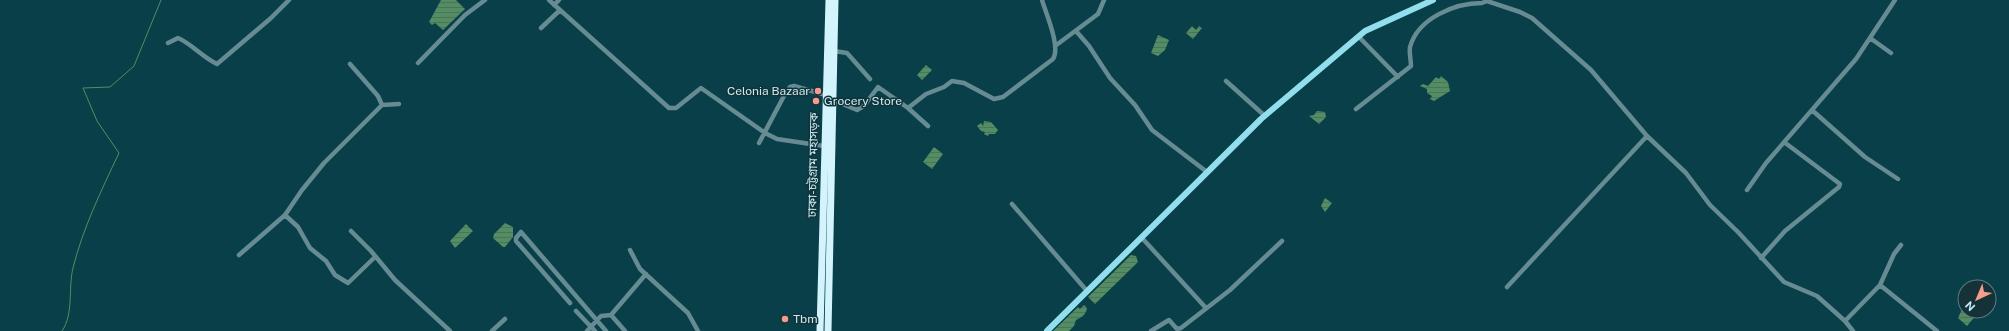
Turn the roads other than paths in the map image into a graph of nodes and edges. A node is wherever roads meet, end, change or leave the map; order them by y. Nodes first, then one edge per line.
1 (289, 0) edge
2 (485, 0) edge
3 (549, 0) edge
4 (559, 0) edge
5 (829, 0) edge
6 (835, 0) edge
7 (1042, 0) edge
8 (1104, 0) edge
9 (1433, 0) edge
10 (1895, 0) edge
11 (554, 5) junction
12 (559, 11) junction
13 (541, 28) dead end
14 (1076, 32) junction
15 (1359, 37) junction
16 (1870, 38) junction
17 (168, 43) dead end
18 (1056, 46) junction
19 (834, 50) junction
20 (1891, 53) dead end
21 (350, 64) dead end
22 (418, 64) dead end
23 (1398, 77) junction
24 (870, 79) dead end
25 (1226, 81) dead end
26 (826, 95) junction
27 (833, 100) junction
28 (399, 104) dead end
29 (382, 105) junction
30 (908, 108) junction
31 (1356, 109) dead end
32 (1813, 111) junction
33 (1265, 116) junction
34 (928, 126) dead end
35 (765, 133) junction
36 (1647, 136) junction
37 (1784, 142) junction
38 (759, 143) dead end
39 (824, 146) junction
40 (1207, 172) junction
41 (1898, 179) dead end
42 (1747, 190) dead end
43 (1012, 204) dead end
44 (285, 215) junction
45 (351, 231) dead end
46 (822, 233) junction
47 (831, 234) junction
48 (1142, 238) junction
49 (1282, 241) dead end
50 (822, 245) junction
51 (831, 245) junction
52 (1901, 245) dead end
53 (630, 250) dead end
54 (239, 256) dead end
55 (375, 257) junction
56 (1761, 258) junction
57 (646, 274) junction
58 (1880, 285) junction
59 (1507, 287) dead end
60 (1087, 291) junction
61 (570, 303) dead end
62 (1206, 308) junction
63 (576, 311) dead end
64 (611, 314) junction
65 (505, 320) dead end
66 (597, 320) junction
67 (1846, 321) junction
68 (591, 326) junction
69 (450, 331) edge
70 (492, 331) edge
71 (587, 331) edge
72 (595, 331) edge
73 (606, 331) edge
74 (625, 331) edge
75 (698, 331) edge
76 (820, 331) edge
77 (828, 331) edge
78 (1047, 331) edge
79 (1151, 331) edge
80 (1853, 331) edge
81 (1938, 331) edge

1 - 17 street
2 - 22 street
3 - 11 street
4 - 11 street
5 - 26 highway, ঢাকা-চট্টগ্রাম মহাসড়ক
6 - 19 highway, ঢাকা-চট্টগ্রাম মহাসড়ক
7 - 18 street
8 - 14 street
9 - 15 main road
10 - 16 street
11 - 12 street
12 - 13 street
12 - 35 street
14 - 18 street
14 - 40 street
15 - 23 street
15 - 33 main road
16 - 20 street
16 - 32 street
18 - 30 street
19 - 24 street
19 - 27 highway, ঢাকা-চট্টগ্রাম মহাসড়ক
21 - 29 street
23 - 31 street
23 - 36 street
25 - 33 street
26 - 35 street
26 - 39 highway, ঢাকা-চট্টগ্রাম মহাসড়ক
27 - 30 street
27 - 47 highway, ঢাকা-চট্টগ্রাম মহাসড়ক
28 - 29 street
29 - 44 street
30 - 34 street
32 - 37 street
32 - 41 street
33 - 40 main road
35 - 38 street
35 - 39 street
36 - 56 street
36 - 59 street
37 - 42 street
37 - 56 street
39 - 46 highway, ঢাকা-চট্টগ্রাম মহাসড়ক
40 - 48 main road
43 - 60 street
44 - 54 street
44 - 55 street
45 - 55 street
46 - 47 highway
46 - 50 highway, ঢাকা-চট্টগ্রাম মহাসড়ক
47 - 51 highway, ঢাকা-চট্টগ্রাম মহাসড়ক
48 - 60 main road
48 - 62 street
49 - 62 street
50 - 51 highway
50 - 76 highway, ঢাকা-চট্টগ্রাম মহাসড়ক
51 - 77 highway, ঢাকা-চট্টগ্রাম মহাসড়ক
52 - 58 street
53 - 57 street
55 - 69 street
56 - 67 street
57 - 64 street
57 - 75 street
58 - 67 street
58 - 81 street
60 - 78 main road
61 - 66 street
62 - 79 street
63 - 68 street
64 - 66 street
64 - 74 street
65 - 70 street
66 - 68 street
66 - 73 street
67 - 80 street
68 - 71 street
68 - 72 street

